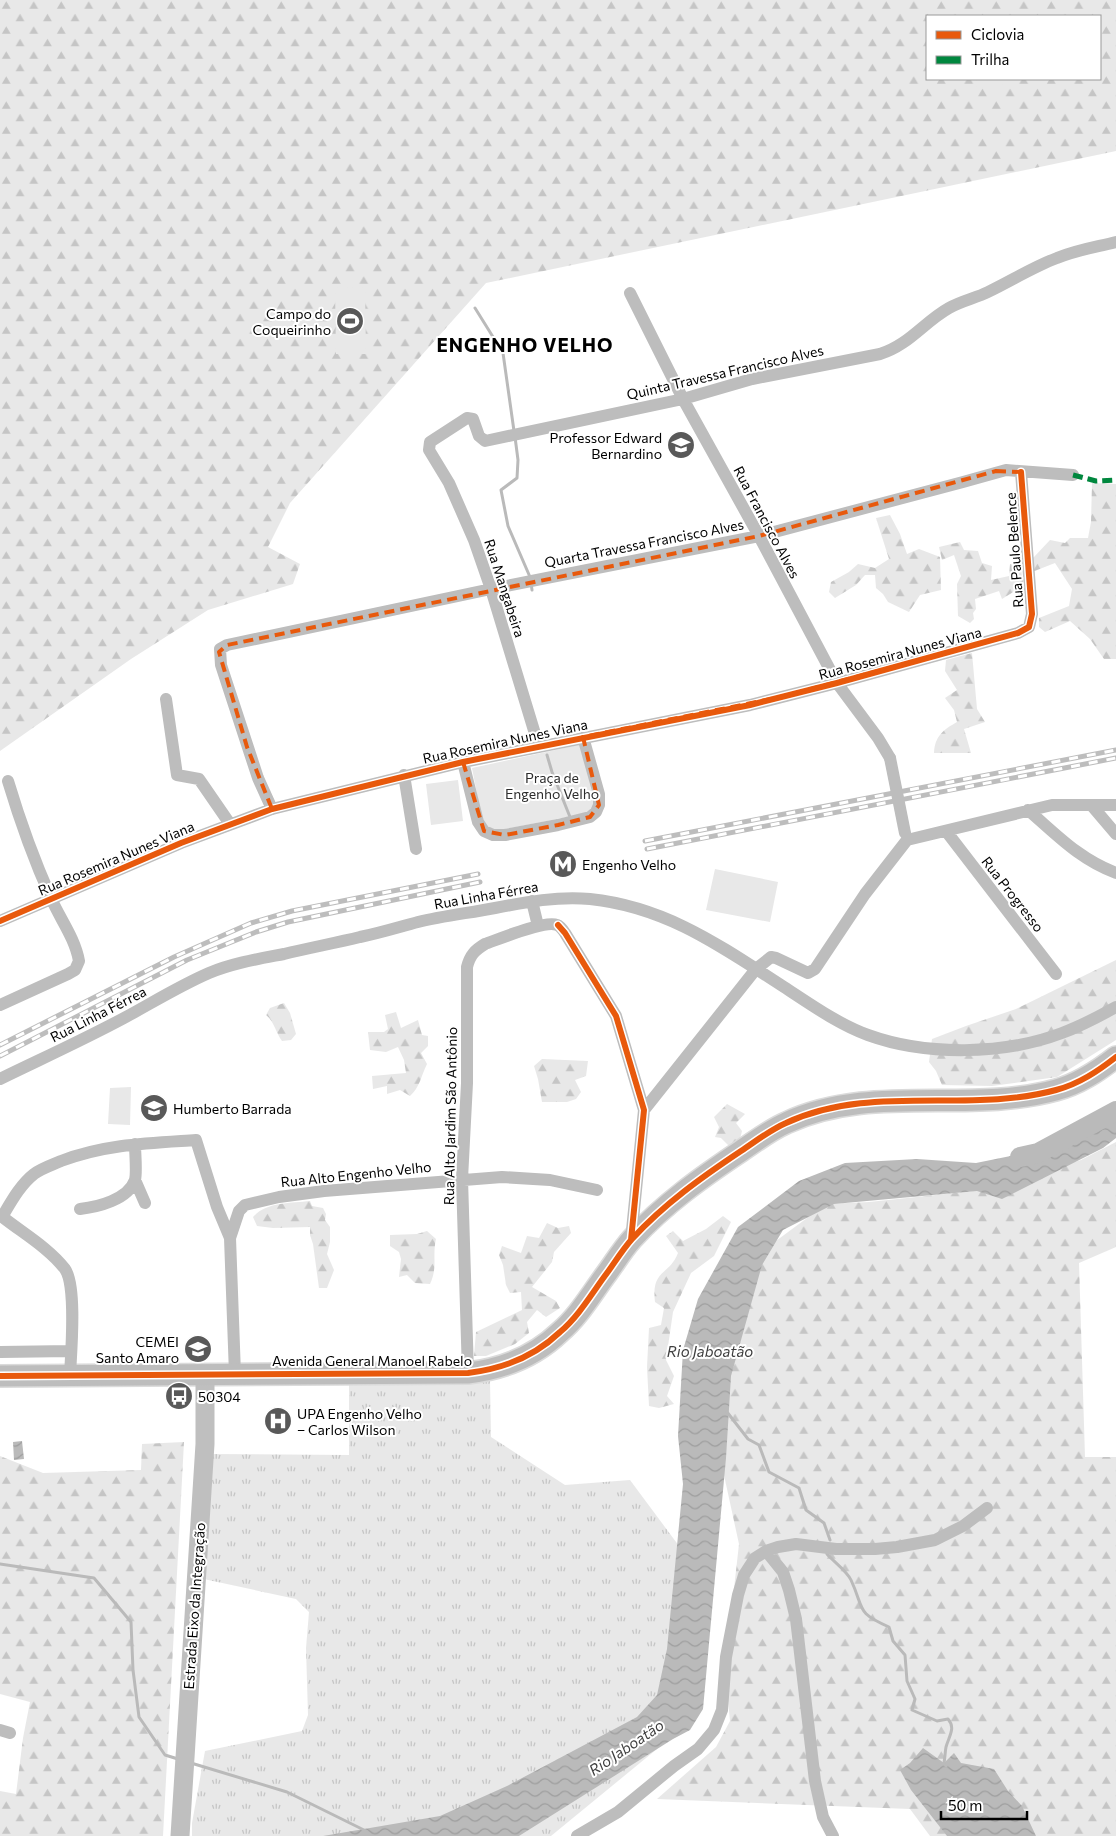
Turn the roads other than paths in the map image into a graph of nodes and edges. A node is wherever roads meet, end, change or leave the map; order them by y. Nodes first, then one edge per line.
1 (1116, 242) edge
2 (630, 293) dead end
3 (683, 399) junction
4 (428, 444) joint
5 (1021, 472) junction
6 (1073, 474) dead end
7 (759, 536) junction
8 (491, 589) junction
9 (1029, 627) joint
10 (837, 683) junction
11 (166, 699) dead end
12 (583, 737) junction
13 (539, 747) junction
14 (463, 762) junction
15 (404, 775) junction
16 (8, 781) dead end
17 (1116, 806) edge
18 (1093, 807) junction
19 (272, 808) junction
20 (1028, 810) junction
21 (230, 824) junction
22 (946, 831) junction
23 (1116, 834) edge
24 (906, 836) junction
25 (416, 849) dead end
26 (1116, 873) edge
27 (51, 898) junction
28 (532, 901) junction
29 (0, 921) edge
30 (538, 926) junction
31 (756, 969) junction
32 (1056, 974) dead end
33 (0, 1005) edge
34 (1116, 1007) edge
35 (1116, 1058) edge
36 (0, 1079) edge
37 (644, 1110) junction
38 (135, 1144) junction
39 (462, 1179) junction
40 (135, 1180) junction
41 (597, 1190) dead end
42 (145, 1203) dead end
43 (80, 1209) dead end
44 (1, 1216) edge
45 (230, 1238) junction
46 (632, 1240) junction
47 (71, 1351) junction
48 (0, 1352) edge
49 (468, 1373) junction
50 (235, 1374) junction
51 (70, 1375) junction
52 (205, 1375) junction
53 (0, 1376) edge
54 (987, 1508) dead end
55 (766, 1551) junction
56 (823, 1817) junction
57 (180, 1836) edge
58 (577, 1836) edge
59 (833, 1836) edge
60 (842, 1836) edge

1 - 3 street, Quinta Travessa Francisco Alves
2 - 3 street, Rua Francisco Alves
3 - 4 street, Quinta Travessa Francisco Alves
3 - 7 street, Rua Francisco Alves
4 - 8 street, Rua Mangabeira
5 - 6 street, Quarta Travessa Francisco Alves
5 - 7 street, Quarta Travessa Francisco Alves
5 - 9 street, Rua Paulo Belence
7 - 8 street, Quarta Travessa Francisco Alves
7 - 10 street, Rua Francisco Alves
8 - 13 street, Rua Mangabeira
8 - 19 street, Quarta Travessa Francisco Alves
9 - 10 street, Rua Rosemira Nunes Viana
10 - 12 street, Rua Rosemira Nunes Viana
10 - 24 street, Rua Francisco Alves, bridge
11 - 21 street
12 - 13 street, Rua Rosemira Nunes Viana
12 - 14 street
13 - 14 street, Rua Rosemira Nunes Viana
14 - 15 street, Rua Rosemira Nunes Viana
15 - 19 street, Rua Rosemira Nunes Viana
15 - 25 street
16 - 27 street
17 - 18 street
18 - 20 street
18 - 23 street
19 - 21 street, Rua Rosemira Nunes Viana
20 - 22 street
20 - 26 street
21 - 27 street, Rua Rosemira Nunes Viana
22 - 24 street
22 - 32 street, Rua Progresso
24 - 31 street
27 - 29 street, Rua Rosemira Nunes Viana
27 - 33 street
28 - 30 street
28 - 31 street, Rua Linha Férrea
28 - 36 street, Rua Linha Férrea
30 - 37 street, Rua Alto Jardim São Antônio
30 - 39 street, Rua Alto Jardim São Antônio
31 - 34 street, Rua Linha Férrea
31 - 37 street
35 - 46 main road, Avenida General Manoel Rabelo
37 - 46 street
38 - 40 street
38 - 44 street
38 - 45 street
39 - 41 street, Rua Alto Engenho Velho
39 - 45 street, Rua Alto Engenho Velho
39 - 49 street, Rua Alto Jardim São Antônio
40 - 42 street
40 - 43 street
44 - 47 street
45 - 50 street
46 - 49 main road, Avenida General Manoel Rabelo
47 - 48 street
47 - 51 street
49 - 50 main road, Avenida General Manoel Rabelo
50 - 52 main road, Avenida General Manoel Rabelo
51 - 52 main road, Avenida General Manoel Rabelo
51 - 53 main road, Avenida General Manoel Rabelo
52 - 57 main road, Estrada Eixo da Integração
54 - 55 street
55 - 56 street
55 - 58 street
56 - 59 street
56 - 60 street

